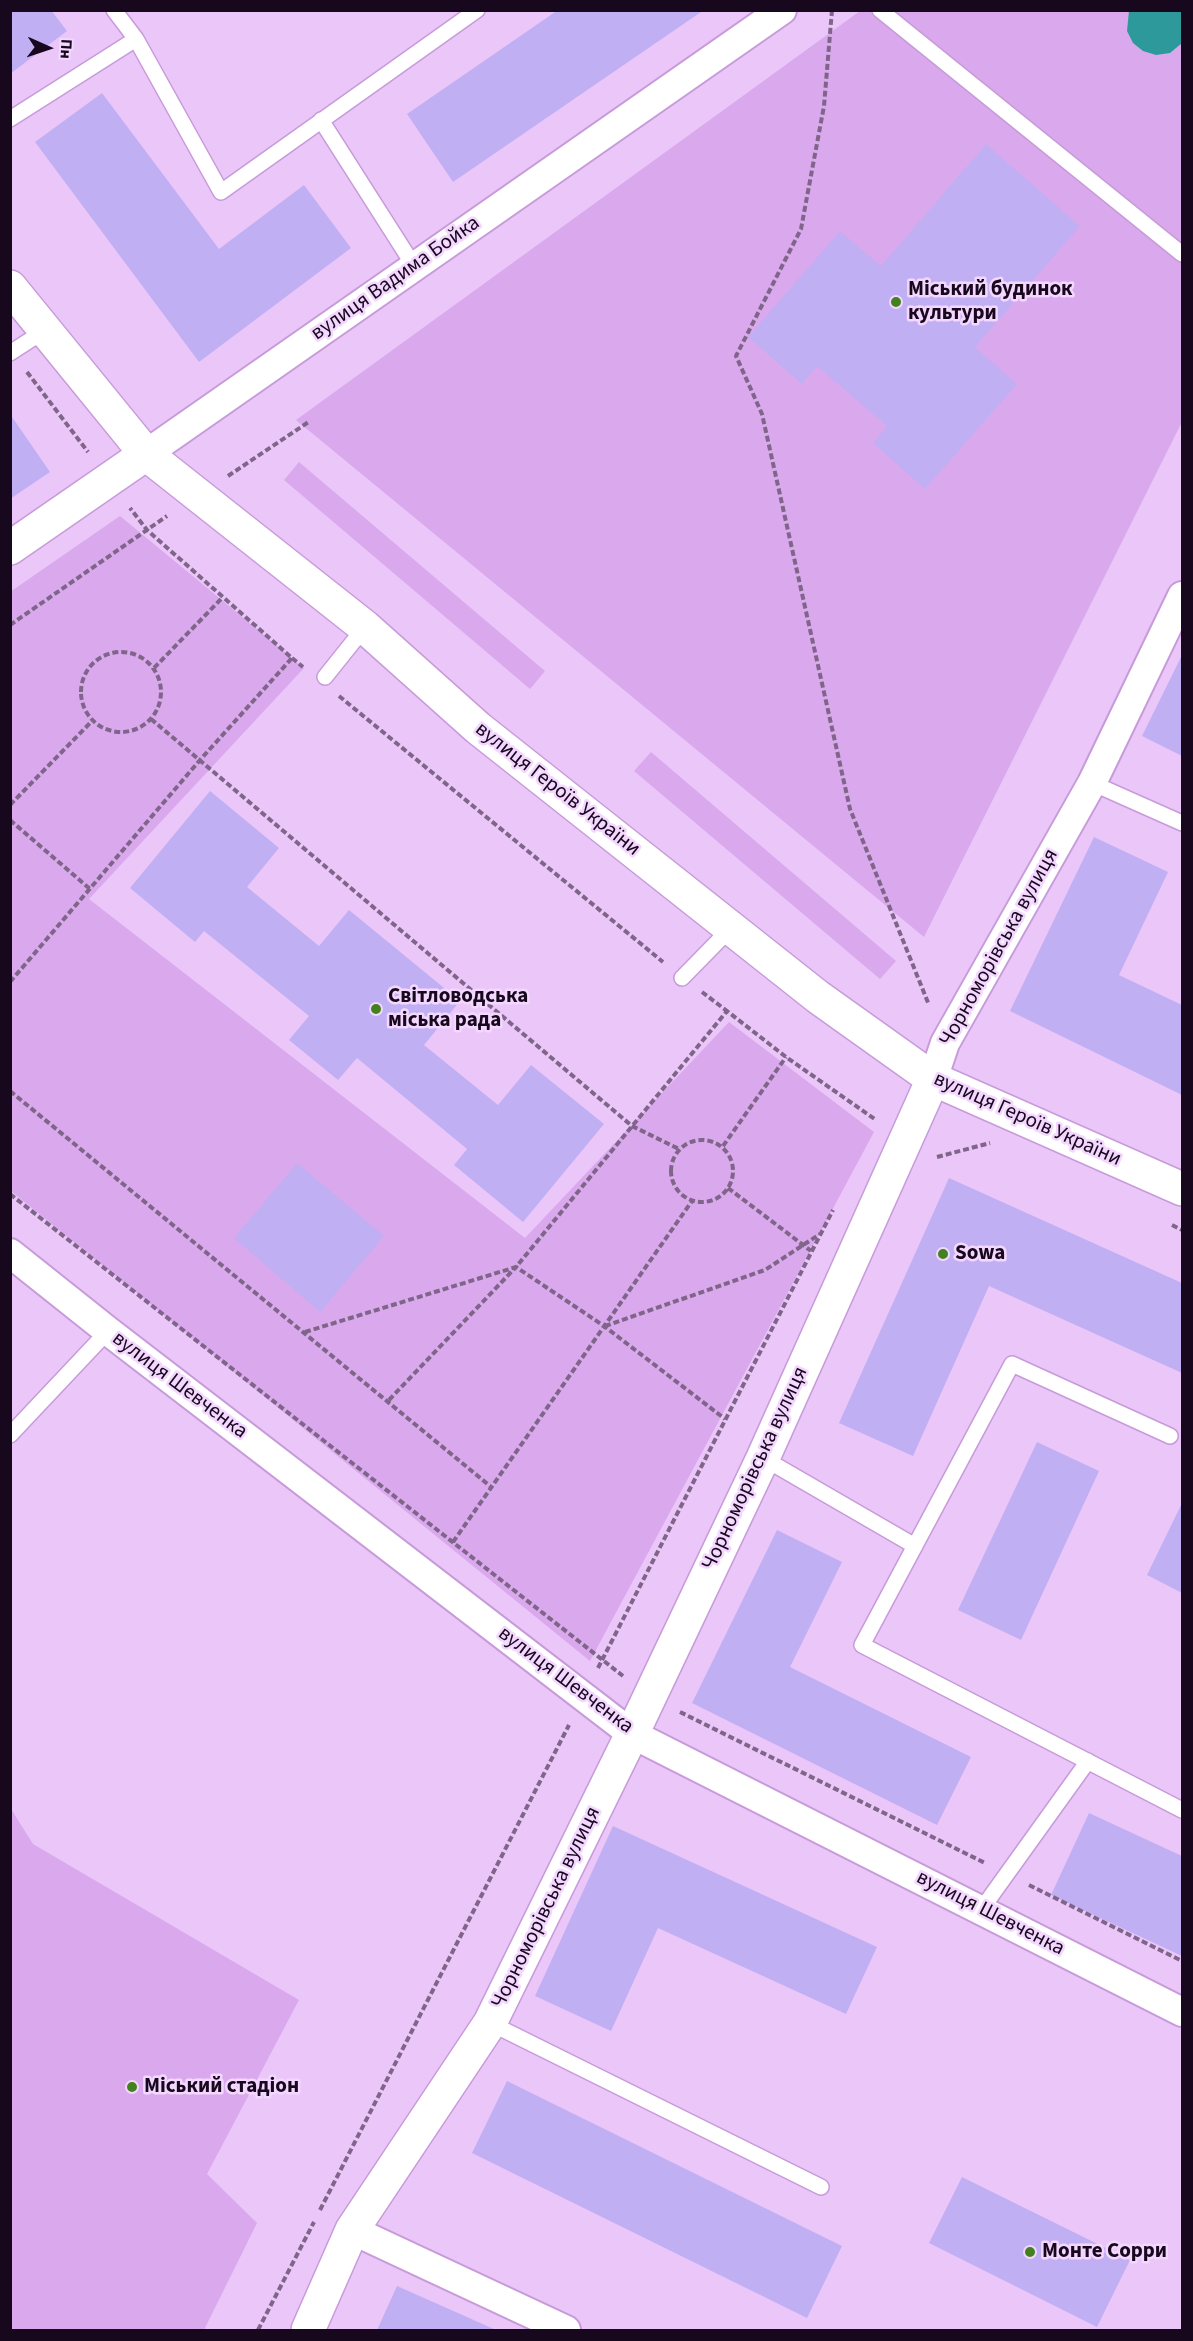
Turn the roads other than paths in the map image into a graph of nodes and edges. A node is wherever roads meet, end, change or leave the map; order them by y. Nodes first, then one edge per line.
1 (114, 10) edge
2 (477, 10) edge
3 (782, 10) edge
4 (880, 10) edge
5 (136, 39) junction
6 (10, 119) edge
7 (321, 120) junction
8 (1182, 254) edge
9 (414, 266) junction
10 (10, 287) edge
11 (44, 331) junction
12 (11, 353) edge
13 (146, 454) junction
14 (10, 548) edge
15 (1182, 596) edge
16 (365, 627) junction
17 (328, 683) road end
18 (1092, 783) junction
19 (1182, 823) edge
20 (731, 928) junction
21 (682, 978) road end
22 (933, 1079) junction
23 (1182, 1189) edge
24 (10, 1253) edge
25 (108, 1331) junction
26 (10, 1435) edge
27 (1170, 1436) dead end
28 (762, 1458) junction
29 (915, 1546) junction
30 (632, 1734) junction
31 (1088, 1761) junction
32 (1182, 1810) edge
33 (981, 1910) junction
34 (1182, 2012) edge
35 (490, 2023) junction
36 (821, 2187) dead end
37 (352, 2230) junction
38 (308, 2331) edge
39 (566, 2331) edge

1 - 5 lane
2 - 7 lane
3 - 9 street, вулиця Вадима Бойка
4 - 8 lane
5 - 6 lane
5 - 7 lane
7 - 9 lane
9 - 13 street, вулиця Вадима Бойка
10 - 11 street, вулиця Героїв України
11 - 12 lane
11 - 13 street, вулиця Героїв України
13 - 14 street, вулиця Вадима Бойка
13 - 16 street, вулиця Героїв України
15 - 18 street, Чорноморівська вулиця
16 - 17 lane
16 - 20 street, вулиця Героїв України
18 - 19 lane
18 - 22 street, Чорноморівська вулиця
20 - 21 lane
20 - 22 street, вулиця Героїв України
22 - 23 street, вулиця Героїв України
22 - 28 street, Чорноморівська вулиця
24 - 25 street, вулиця Шевченка
25 - 26 lane
25 - 30 street, вулиця Шевченка
27 - 29 lane
28 - 29 lane
28 - 30 street, Чорноморівська вулиця
29 - 31 lane
30 - 33 street, вулиця Шевченка
30 - 35 street, Чорноморівська вулиця
31 - 32 lane
31 - 33 lane
33 - 34 street, вулиця Шевченка
35 - 36 lane
35 - 37 street, Чорноморівська вулиця
37 - 38 street, Чорноморівська вулиця
37 - 39 street

